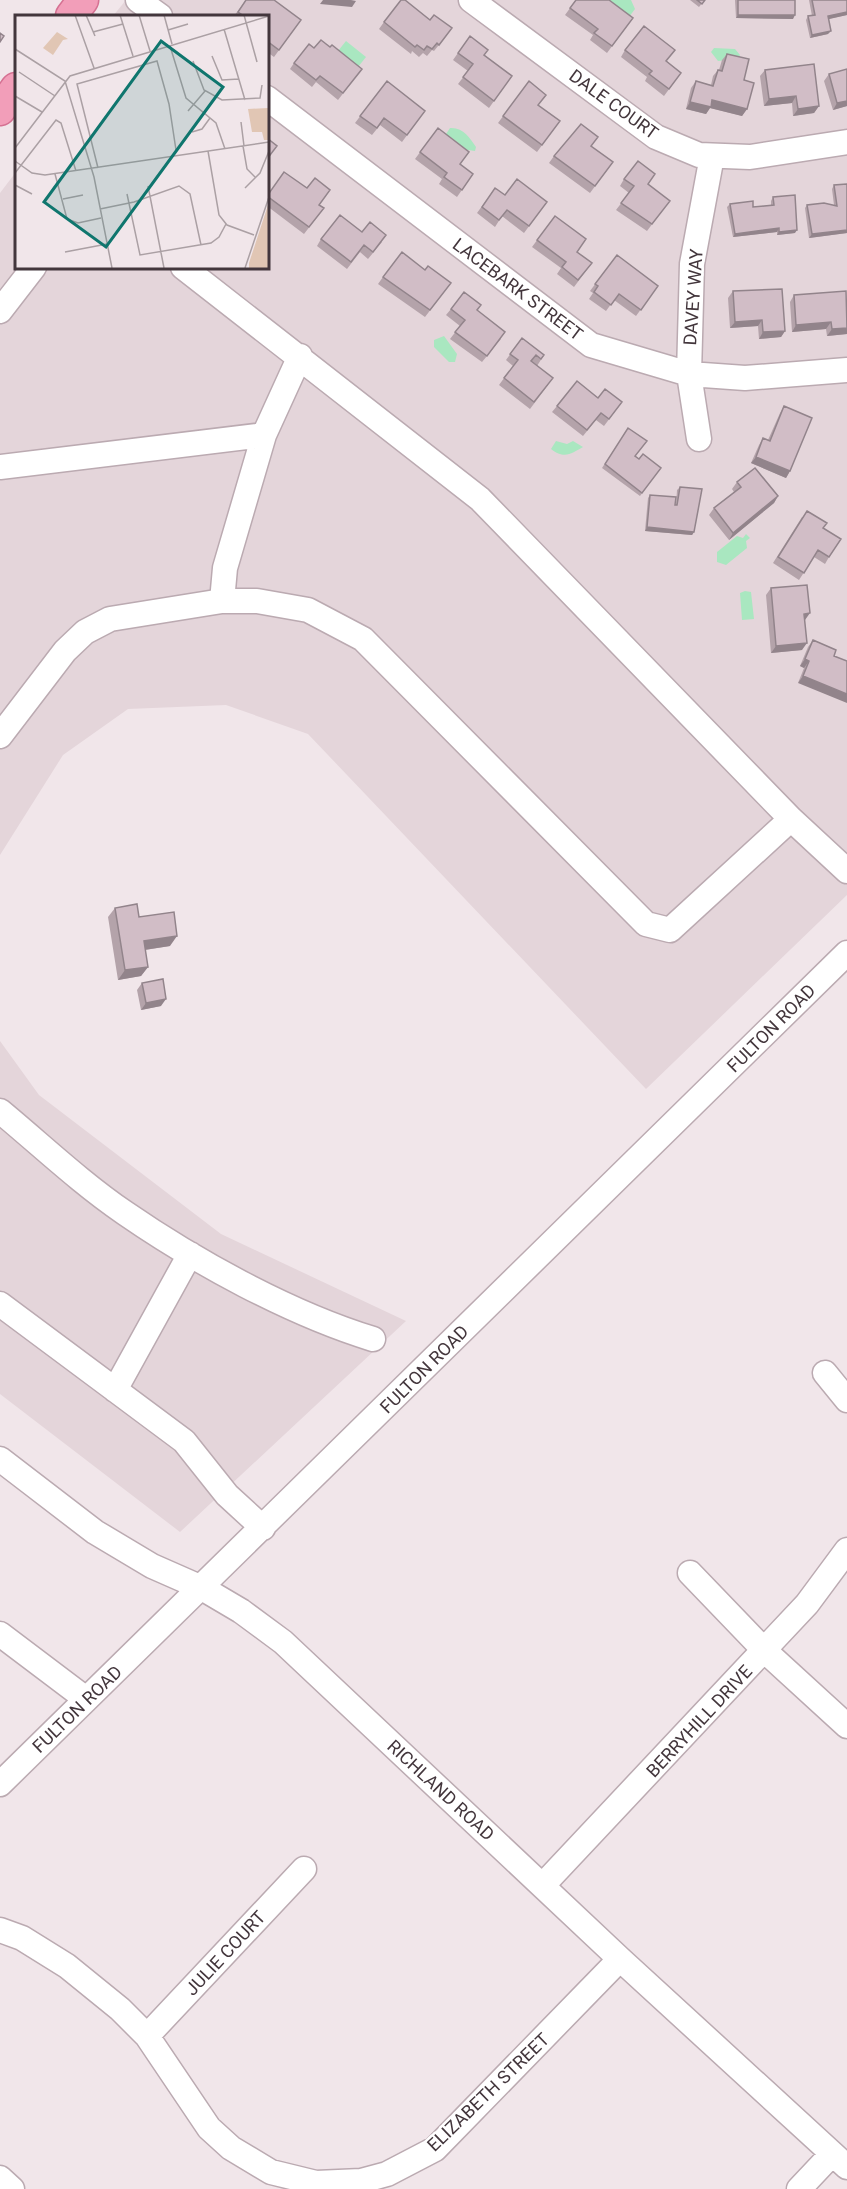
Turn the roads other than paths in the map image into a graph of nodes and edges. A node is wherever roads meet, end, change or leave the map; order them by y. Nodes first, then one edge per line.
1 (83, 0) edge
2 (138, 0) edge
3 (471, 0) edge
4 (72, 15) edge
5 (159, 15) edge
6 (15, 89) edge
7 (268, 99) edge
8 (0, 110) edge
9 (847, 142) edge
10 (712, 156) junction
11 (33, 268) edge
12 (184, 268) edge
13 (0, 310) edge
14 (300, 356) junction
15 (847, 370) edge
16 (689, 374) junction
17 (264, 435) junction
18 (699, 439) dead end
19 (0, 467) edge
20 (222, 601) junction
21 (0, 736) edge
22 (791, 819) junction
23 (846, 870) edge
24 (847, 953) edge
25 (0, 1111) edge
26 (190, 1254) junction
27 (0, 1304) edge
28 (373, 1340) dead end
29 (825, 1372) dead end
30 (115, 1390) junction
31 (847, 1400) edge
32 (0, 1459) edge
33 (263, 1528) junction
34 (847, 1550) edge
35 (690, 1573) dead end
36 (202, 1588) junction
37 (0, 1634) edge
38 (765, 1651) junction
39 (86, 1699) junction
40 (847, 1726) edge
41 (0, 1784) edge
42 (304, 1869) dead end
43 (543, 1885) junction
44 (0, 1930) edge
45 (620, 1959) junction
46 (147, 2036) junction
47 (840, 2161) edge
48 (0, 2178) edge
49 (337, 2186) edge
50 (12, 2189) edge
51 (799, 2189) edge

1 - 4 main road
2 - 5 street
3 - 10 street, DALE COURT
6 - 8 main road
7 - 16 street, LACEBARK STREET
9 - 10 street, DALE COURT
10 - 16 street, DAVEY WAY
11 - 13 street
12 - 14 street
14 - 17 street
14 - 22 street
15 - 16 street, LACEBARK STREET
16 - 18 street, DAVEY WAY
17 - 19 street
17 - 20 street
20 - 21 street
20 - 22 street
22 - 23 street
24 - 33 street, FULTON ROAD
25 - 26 street
26 - 28 street
26 - 30 street
27 - 30 street
29 - 31 street
30 - 33 street
32 - 36 street, RICHLAND ROAD
33 - 36 street, FULTON ROAD
34 - 38 street, BERRYHILL DRIVE
35 - 38 street
36 - 39 street, FULTON ROAD
36 - 43 street, RICHLAND ROAD
37 - 39 street
38 - 40 street
38 - 43 street, BERRYHILL DRIVE
39 - 41 street, FULTON ROAD
42 - 46 street, JULIE COURT
43 - 45 street, RICHLAND ROAD
44 - 46 street, ELIZABETH STREET
45 - 47 street, RICHLAND ROAD
45 - 49 street, ELIZABETH STREET
46 - 49 street, ELIZABETH STREET
47 - 51 street
48 - 50 street

